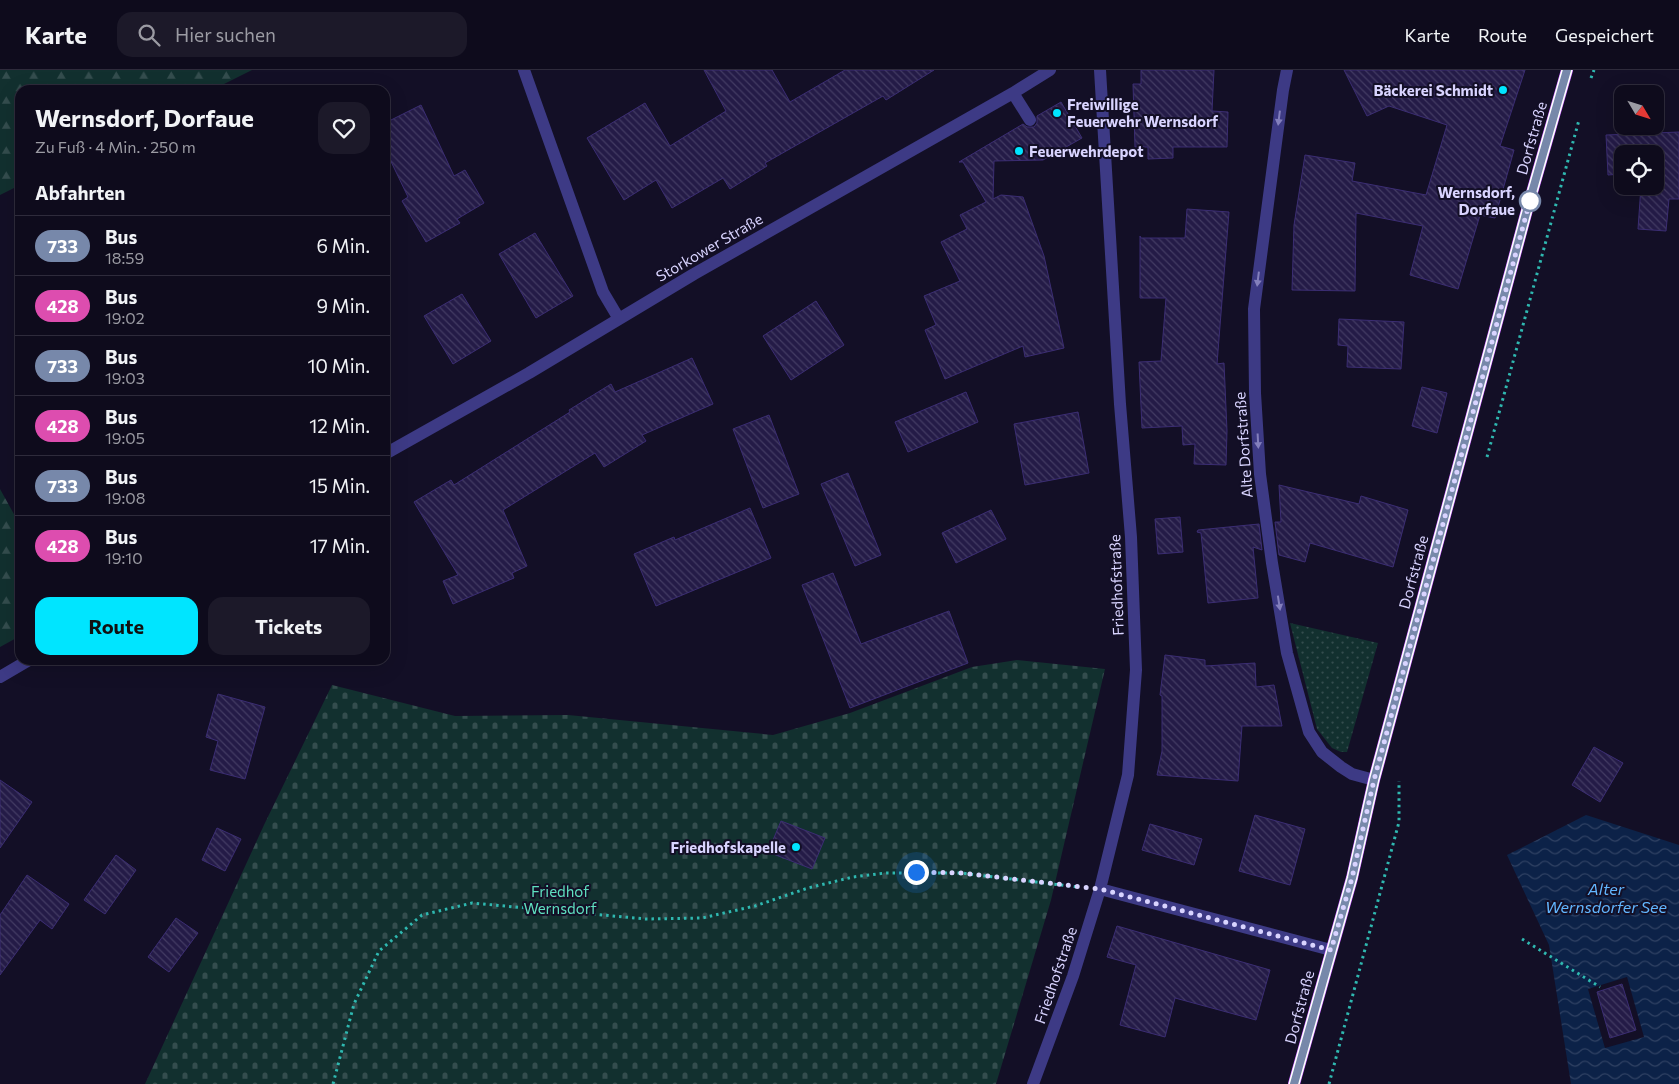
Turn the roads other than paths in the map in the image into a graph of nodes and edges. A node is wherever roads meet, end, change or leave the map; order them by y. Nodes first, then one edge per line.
1 (524, 70) edge
2 (1050, 70) edge
3 (1100, 70) edge
4 (1287, 70) edge
5 (1567, 70) edge
6 (1013, 93) junction
7 (1030, 120) dead end
8 (619, 319) junction
9 (390, 451) edge
10 (20, 665) edge
11 (0, 677) edge
12 (1374, 780) junction
13 (1100, 889) junction
14 (1331, 950) junction
15 (1033, 1084) edge
16 (1294, 1084) edge

1 - 8 street
2 - 6 street, Storkower Straße
3 - 13 street, Friedhofstraße
4 -> 12 street, Alte Dorfstraße
5 - 12 main road, Dorfstraße
6 - 7 street
6 - 8 street, Storkower Straße
8 - 9 street, Storkower Straße
10 - 11 street
12 - 14 main road, Dorfstraße
13 - 14 street
13 - 15 street, Friedhofstraße
14 - 16 main road, Dorfstraße

